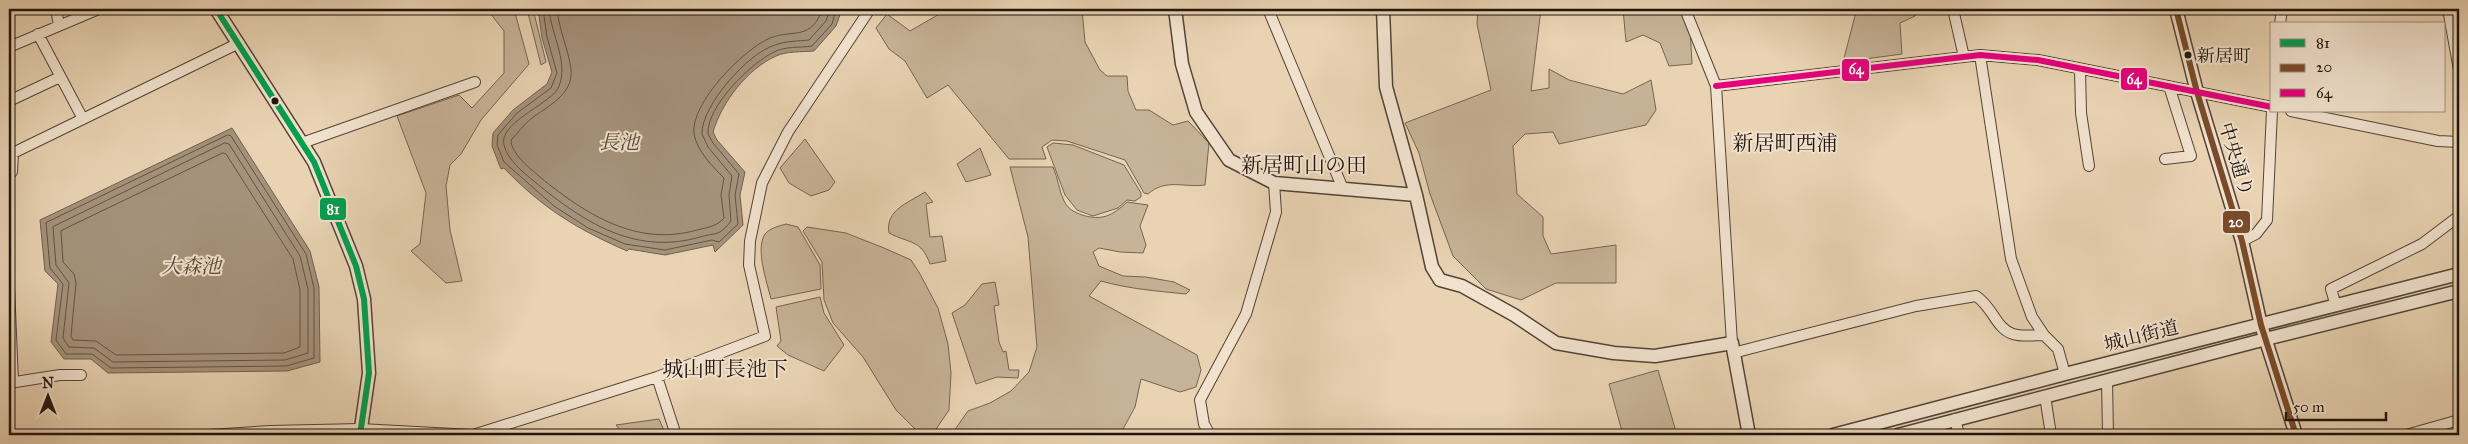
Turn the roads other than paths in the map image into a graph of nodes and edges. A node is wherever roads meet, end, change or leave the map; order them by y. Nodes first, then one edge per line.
1 (56, 9) edge
2 (99, 9) edge
3 (216, 9) edge
4 (870, 9) edge
5 (1175, 9) edge
6 (1268, 9) edge
7 (1383, 9) edge
8 (1685, 9) edge
9 (1953, 9) edge
10 (2176, 9) edge
11 (2282, 9) edge
12 (2448, 9) edge
13 (2280, 22) edge
14 (59, 25) junction
15 (38, 34) junction
16 (238, 43) junction
17 (9, 47) edge
18 (1980, 55) junction
19 (1964, 57) junction
20 (2080, 69) junction
21 (2459, 70) edge
22 (60, 77) junction
23 (475, 82) dead end
24 (1716, 86) junction
25 (2168, 86) junction
26 (2197, 92) junction
27 (9, 102) edge
28 (2270, 107) edge
29 (2272, 112) edge
30 (2297, 112) edge
31 (83, 119) junction
32 (2459, 142) edge
33 (302, 143) junction
34 (2164, 159) dead end
35 (2089, 166) dead end
36 (9, 172) edge
37 (1274, 183) junction
38 (1343, 189) junction
39 (1416, 195) junction
40 (2459, 216) edge
41 (2242, 241) junction
42 (2459, 274) edge
43 (9, 286) edge
44 (2459, 290) edge
45 (2336, 306) junction
46 (2261, 325) junction
47 (2044, 335) junction
48 (2266, 338) junction
49 (1733, 348) junction
50 (2065, 374) junction
51 (81, 375) dead end
52 (657, 377) junction
53 (2107, 380) junction
54 (11, 382) edge
55 (2045, 396) junction
56 (1955, 419) junction
57 (2459, 420) edge
58 (360, 432) edge
59 (270, 433) edge
60 (208, 435) edge
61 (676, 435) edge
62 (1210, 435) edge
63 (1749, 435) edge
64 (1833, 435) edge
65 (1898, 435) edge
66 (1959, 435) edge
67 (2051, 435) edge
68 (2108, 435) edge
69 (2296, 435) edge
70 (2406, 435) edge

1 - 14 street
2 - 14 street
3 - 16 street
4 - 52 street
5 - 37 street
6 - 38 street
7 - 39 street
8 - 24 street
9 - 19 street
10 - 26 street, 中央通り
11 - 13 street
12 - 21 street
14 - 15 street
15 - 17 street
15 - 22 street
16 - 31 street
16 - 33 street
18 - 19 street
18 - 20 street
18 - 47 street
19 - 24 street
20 - 25 street
20 - 35 street
22 - 27 street
22 - 31 street
23 - 33 street
24 - 49 street
25 - 26 street
25 - 34 street
26 - 28 street
26 - 41 street, 中央通り
29 - 41 street
30 - 32 street
31 - 36 street
33 - 58 street
37 - 38 street
37 - 62 street
38 - 39 street
39 - 49 street
40 - 45 street
41 - 46 street, 中央通り
42 - 45 street, 城山街道
43 - 54 street
44 - 48 street, 城山街道
45 - 46 street, 城山街道
46 - 48 street, 中央通り
46 - 50 street, 城山街道
47 - 49 street
47 - 50 street
48 - 53 street, 城山街道
48 - 69 street, 中央通り
49 - 63 street
50 - 64 street, 城山街道
51 - 54 street
52 - 58 street
52 - 61 street
53 - 55 street, 城山街道
53 - 68 street
55 - 56 street, 城山街道
55 - 67 street
56 - 65 street, 城山街道
56 - 66 street
57 - 70 street
58 - 59 street
59 - 60 street

